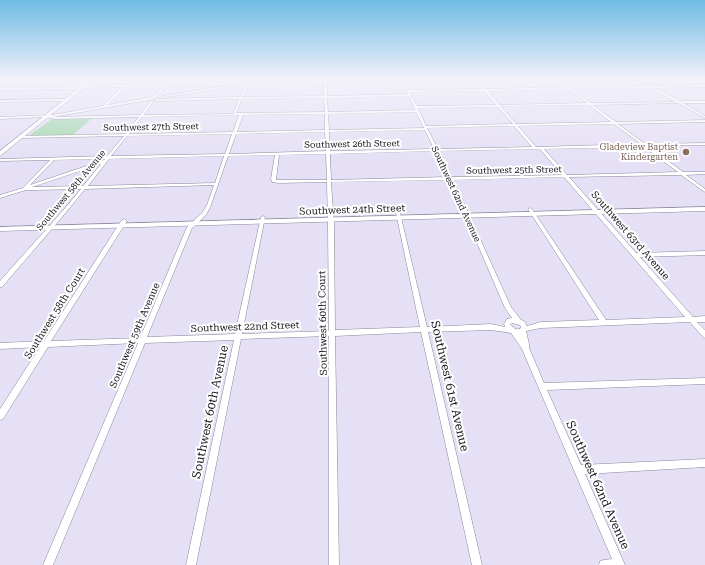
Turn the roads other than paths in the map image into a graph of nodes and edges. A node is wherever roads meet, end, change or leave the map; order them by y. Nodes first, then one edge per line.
1 (59, 106) edge
2 (108, 106) edge
3 (149, 106) edge
4 (239, 106) edge
5 (326, 106) edge
6 (489, 106) edge
7 (499, 106) edge
8 (593, 106) edge
9 (685, 106) edge
10 (104, 107) joint
11 (417, 109) junction
12 (326, 113) junction
13 (48, 115) junction
14 (238, 115) junction
15 (141, 116) junction
16 (0, 117) edge
17 (705, 117) edge
18 (705, 121) edge
19 (615, 123) junction
20 (515, 125) junction
21 (425, 128) junction
22 (327, 131) junction
23 (234, 133) junction
24 (126, 135) junction
25 (21, 138) junction
26 (705, 144) edge
27 (645, 146) junction
28 (538, 148) junction
29 (436, 150) junction
30 (328, 153) junction
31 (0, 154) edge
32 (277, 154) junction
33 (226, 155) junction
34 (53, 159) junction
35 (107, 159) junction
36 (0, 160) edge
37 (681, 173) junction
38 (705, 173) edge
39 (567, 176) junction
40 (450, 178) junction
41 (329, 181) junction
42 (216, 184) junction
43 (25, 188) junction
44 (84, 188) junction
45 (705, 191) edge
46 (0, 197) edge
47 (705, 205) edge
48 (705, 209) edge
49 (596, 210) junction
50 (532, 212) junction
51 (466, 214) junction
52 (399, 215) junction
53 (330, 217) junction
54 (262, 219) junction
55 (197, 221) junction
56 (123, 223) junction
57 (0, 224) edge
58 (53, 225) junction
59 (0, 229) edge
60 (705, 253) edge
61 (635, 255) junction
62 (0, 286) edge
63 (508, 308) junction
64 (691, 319) junction
65 (705, 319) edge
66 (519, 322) junction
67 (604, 323) junction
68 (541, 325) junction
69 (510, 326) junction
70 (425, 329) junction
71 (523, 330) junction
72 (332, 333) junction
73 (705, 335) edge
74 (238, 337) junction
75 (143, 340) junction
76 (46, 344) junction
77 (0, 346) edge
78 (525, 348) junction
79 (705, 381) edge
80 (542, 387) junction
81 (0, 416) edge
82 (705, 463) edge
83 (578, 470) junction
84 (48, 565) edge
85 (191, 565) edge
86 (334, 565) edge
87 (477, 565) edge
88 (604, 565) edge
89 (619, 565) edge

1 - 13 main road
2 - 10 street
3 - 15 street, Southwest 58th Avenue
4 - 14 street, Southwest 59th Avenue
5 - 12 street, Southwest 60th Court
6 - 11 street
7 - 20 street, Southwest 63rd Avenue
8 - 19 street
9 - 17 street
10 - 13 street
11 - 12 street
11 - 21 street, Southwest 62nd Avenue
12 - 14 street
12 - 22 street, Southwest 60th Court
13 - 15 street
13 - 16 street
13 - 16 street
13 - 25 main road
14 - 15 street
14 - 23 street, Southwest 59th Avenue
15 - 24 street, Southwest 58th Avenue
18 - 19 street, Southwest 27th Street
19 - 20 street, Southwest 27th Street
19 - 27 street
20 - 21 street, Southwest 27th Street
20 - 28 street, Southwest 63rd Avenue
21 - 22 street, Southwest 27th Street
21 - 29 street, Southwest 62nd Avenue
22 - 23 street, Southwest 27th Street
22 - 30 street, Southwest 60th Court
23 - 24 street, Southwest 27th Street
23 - 33 street, Southwest 59th Avenue
24 - 25 street, Southwest 27th Street
24 - 35 street, Southwest 58th Avenue
25 - 31 main road
26 - 27 street, Southwest 26th Street
27 - 28 street, Southwest 26th Street
27 - 37 street
28 - 29 street, Southwest 26th Street
28 - 39 street, Southwest 63rd Avenue
29 - 30 street, Southwest 26th Street
29 - 40 street, Southwest 62nd Avenue
30 - 32 street, Southwest 26th Street
30 - 41 street, Southwest 60th Court
32 - 33 street, Southwest 26th Street
32 - 41 street, Southwest 25th Street
33 - 35 street, Southwest 26th Street
33 - 42 street, Southwest 59th Avenue
34 - 35 street, Southwest 26th Street
34 - 36 street, Southwest 26th Street
34 - 43 street
35 - 43 street
35 - 44 street, Southwest 58th Avenue
37 - 38 street, Southwest 25th Street
37 - 39 street, Southwest 25th Street
37 - 45 street
39 - 40 street, Southwest 25th Street
39 - 49 street, Southwest 63rd Avenue
40 - 41 street, Southwest 25th Street
40 - 51 street, Southwest 62nd Avenue
41 - 53 street, Southwest 60th Court
42 - 44 street
42 - 55 street, Southwest 59th Avenue
43 - 44 street
43 - 46 street
44 - 58 street, Southwest 58th Avenue
47 - 49 main road, Southwest 24th Street
48 - 49 main road, Southwest 24th Street
49 - 50 main road, Southwest 24th Street
49 - 61 street, Southwest 63rd Avenue
50 - 51 main road, Southwest 24th Street
50 - 67 street
51 - 52 main road, Southwest 24th Street
51 - 63 street, Southwest 62nd Avenue
52 - 53 main road, Southwest 24th Street
52 - 70 street, Southwest 61st Avenue
53 - 54 main road, Southwest 24th Street
53 - 72 street, Southwest 60th Court
54 - 55 main road, Southwest 24th Street
54 - 74 street, Southwest 60th Avenue
55 - 56 main road, Southwest 24th Street
55 - 75 street, Southwest 59th Avenue
56 - 58 main road, Southwest 24th Street
56 - 76 street, Southwest 58th Court
57 - 58 main road, Southwest 24th Street
58 - 59 main road, Southwest 24th Street
58 - 62 street, Southwest 58th Avenue
60 - 61 street
61 - 64 street, Southwest 63rd Avenue
63 - 66 street, Southwest 62nd Avenue
63 - 69 street, Southwest 62nd Avenue
64 - 65 street
64 - 67 street
64 - 73 street, Southwest 63rd Avenue
66 - 68 street
66 - 69 street
66 - 71 street, Southwest 62nd Avenue
67 - 68 street
68 - 71 street
69 - 70 street, Southwest 22nd Street
69 - 71 street
69 - 78 street, Southwest 62nd Avenue
70 - 72 street, Southwest 22nd Street
70 - 87 street, Southwest 61st Avenue
71 - 78 street, Southwest 62nd Avenue
72 - 74 street, Southwest 22nd Street
72 - 86 street, Southwest 60th Court
74 - 75 street, Southwest 22nd Street
74 - 85 street, Southwest 60th Avenue
75 - 76 street, Southwest 22nd Street
75 - 84 street, Southwest 59th Avenue
76 - 77 street, Southwest 22nd Street
76 - 81 street, Southwest 58th Court
78 - 80 street, Southwest 62nd Avenue
79 - 80 street
80 - 83 street, Southwest 62nd Avenue
82 - 83 street
83 - 89 street, Southwest 62nd Avenue
88 - 89 street

